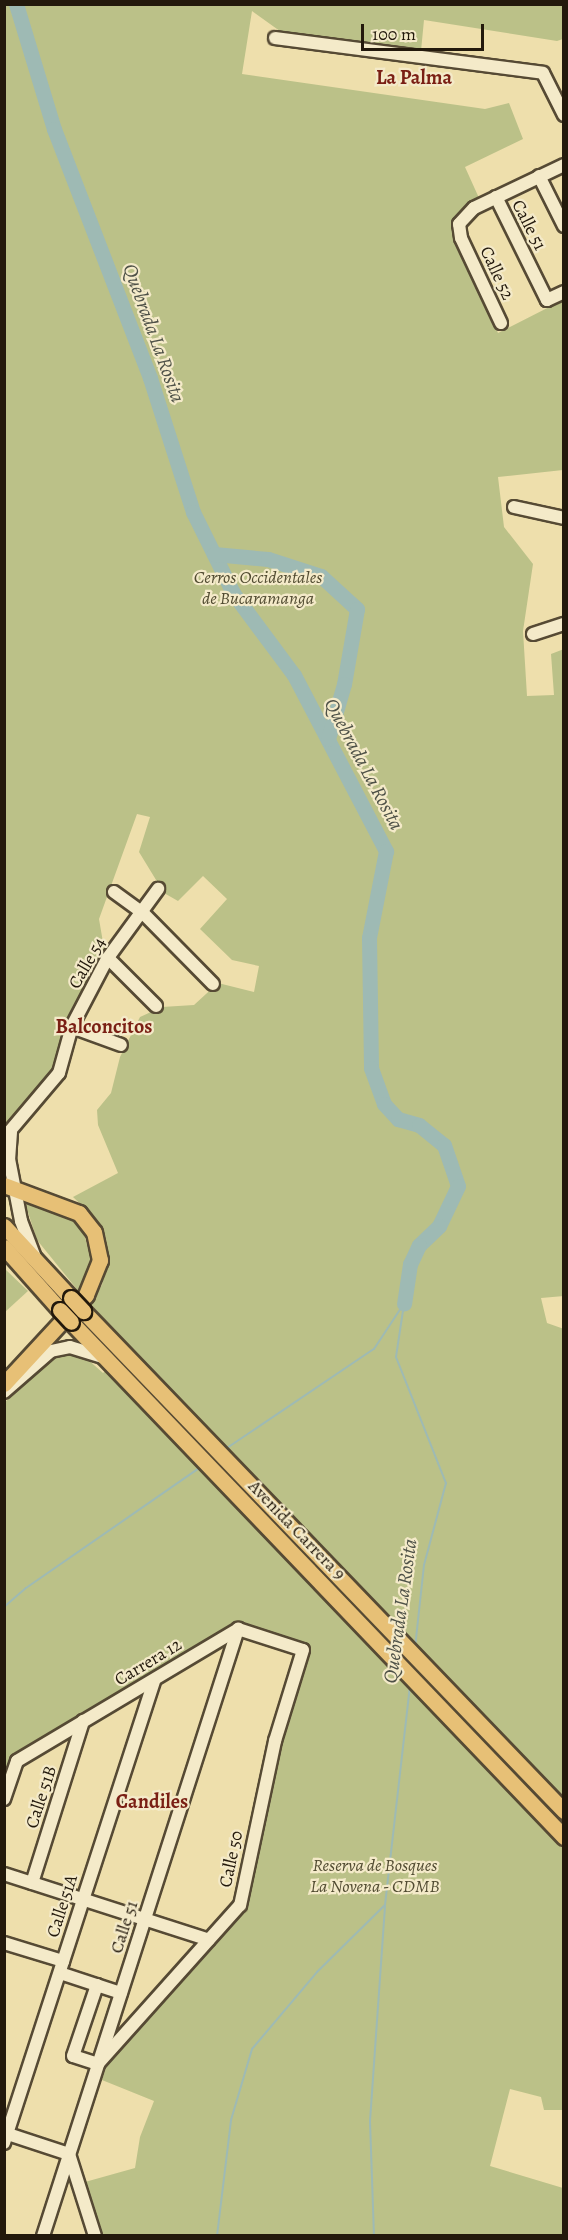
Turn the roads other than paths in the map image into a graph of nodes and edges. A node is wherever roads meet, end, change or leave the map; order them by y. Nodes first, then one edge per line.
1 (275, 38) dead end
2 (560, 100) edge
3 (564, 115) edge
4 (564, 165) edge
5 (539, 176) junction
6 (496, 197) junction
7 (564, 225) edge
8 (564, 292) edge
9 (501, 323) dead end
10 (514, 507) dead end
11 (564, 518) edge
12 (564, 624) edge
13 (533, 634) dead end
14 (158, 889) dead end
15 (114, 892) dead end
16 (142, 912) junction
17 (108, 958) junction
18 (213, 984) dead end
19 (156, 1006) dead end
20 (72, 1027) junction
21 (121, 1045) dead end
22 (8, 1134) edge
23 (10, 1187) edge
24 (4, 1226) edge
25 (4, 1247) edge
26 (36, 1260) junction
27 (12, 1261) edge
28 (108, 1360) junction
29 (21, 1362) junction
30 (4, 1375) edge
31 (4, 1384) edge
32 (4, 1392) edge
33 (238, 1629) junction
34 (154, 1680) junction
35 (83, 1721) junction
36 (4, 1799) edge
37 (564, 1811) edge
38 (564, 1837) edge
39 (4, 1874) edge
40 (32, 1883) junction
41 (83, 1899) junction
42 (145, 1919) junction
43 (209, 1940) junction
44 (4, 1943) edge
45 (62, 1967) junction
46 (97, 1985) junction
47 (121, 1993) junction
48 (98, 2064) junction
49 (6, 2133) edge
50 (69, 2154) junction
51 (43, 2235) edge
52 (95, 2235) edge

1 - 2 street
2 - 3 street
4 - 5 street
5 - 6 street
5 - 7 street
6 - 8 street, Calle 51
6 - 9 street, Calle 52
10 - 11 street
12 - 13 street
14 - 16 street, Calle 54
15 - 16 street
16 - 17 street, Calle 54
16 - 18 street
17 - 19 street
17 - 20 street, Calle 54
20 - 21 street
20 - 22 street, Calle 54
22 - 23 street, Calle 54
23 - 26 street, Calle 54
23 - 29 main road
24 - 26 main road, Avenida Carrera 9
25 - 27 main road, Avenida Carrera 9
26 - 37 main road, Avenida Carrera 9, bridge
27 - 28 main road, Avenida Carrera 9, bridge
28 - 32 street
28 - 38 main road, Avenida Carrera 9
29 - 30 street
29 - 31 main road
33 - 34 street, Carrera 12
33 - 42 street, Calle 51
33 - 43 street, Calle 50
34 - 35 street, Carrera 12
34 - 41 street, Calle 51A
35 - 36 street, Carrera 12
35 - 40 street, Calle 51B
39 - 40 street
40 - 41 street
41 - 42 street
41 - 45 street, Calle 51A
42 - 43 street
42 - 47 street, Calle 51
43 - 48 street, Calle 50
44 - 45 street
45 - 46 street
45 - 49 street, Calle 51A
46 - 47 street
46 - 48 street
47 - 48 street, Calle 51
48 - 50 street, Calle 51
49 - 50 street
50 - 51 street, Calle 51
50 - 52 street

